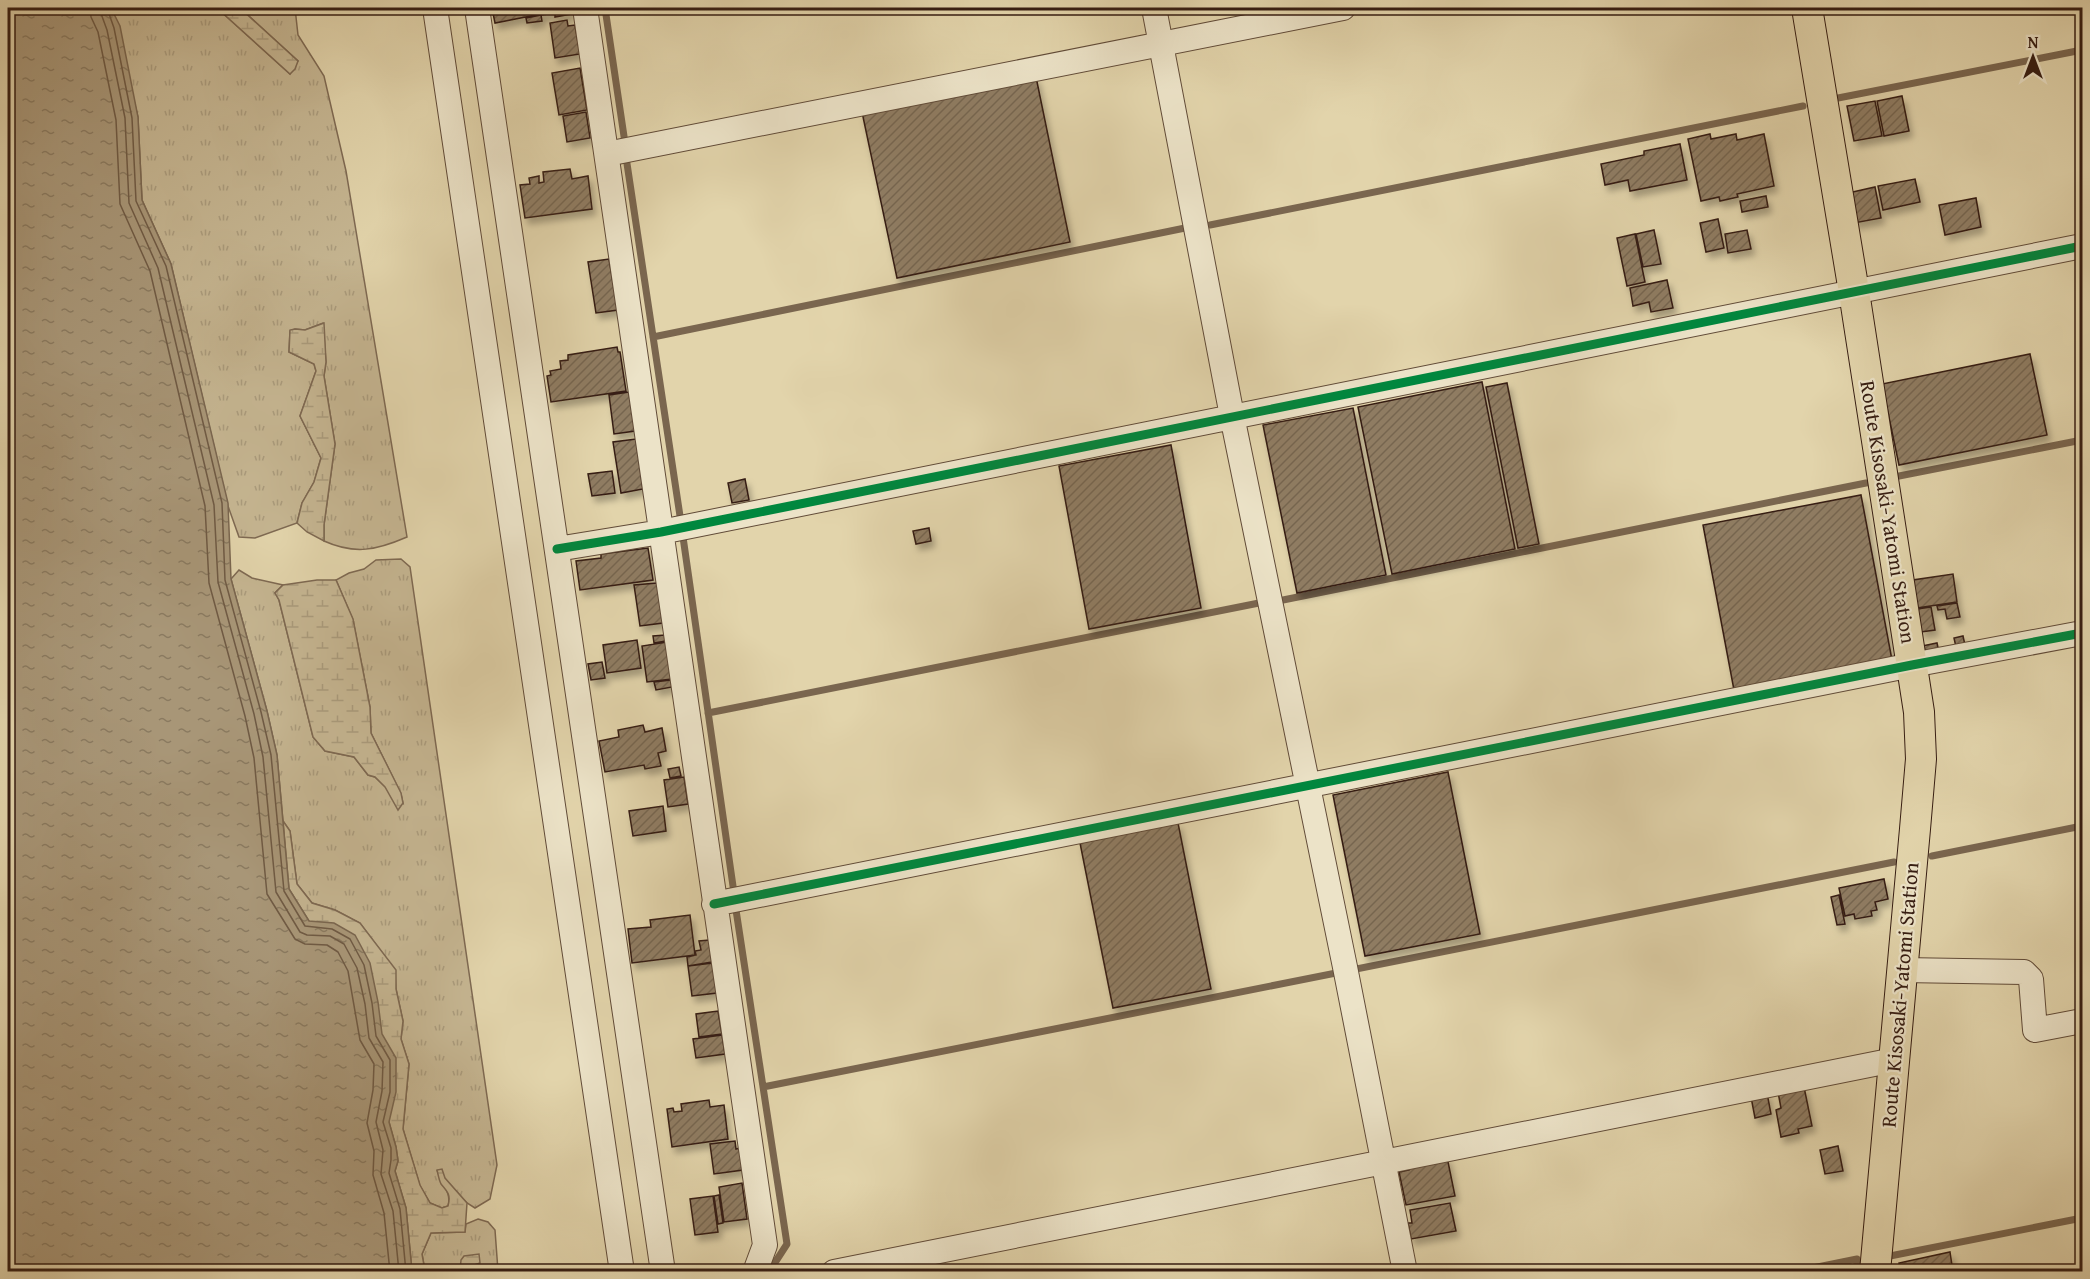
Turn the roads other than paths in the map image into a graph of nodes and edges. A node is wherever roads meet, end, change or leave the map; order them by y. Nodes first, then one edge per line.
1 (435, 8) edge
2 (477, 8) edge
3 (585, 8) edge
4 (1154, 8) edge
5 (1343, 8) edge
6 (1807, 8) edge
7 (1161, 44) junction
8 (607, 154) junction
9 (2082, 246) edge
10 (1854, 292) junction
11 (1232, 416) junction
12 (661, 532) junction
13 (557, 549) junction
14 (2082, 633) edge
15 (1912, 665) junction
16 (1308, 787) junction
17 (714, 904) junction
18 (1902, 970) junction
19 (2082, 1021) edge
20 (1894, 1060) junction
21 (1382, 1161) junction
22 (622, 1272) edge
23 (663, 1272) edge
24 (755, 1272) edge
25 (834, 1272) edge
26 (1405, 1272) edge
27 (1875, 1272) edge

1 - 22 street
2 - 13 street
3 - 8 street
4 - 7 street
5 - 7 street
6 - 10 main road, Route Kisosaki-Yatomi Station
7 - 8 street
7 - 11 street
8 - 12 street
9 - 10 street
10 - 11 street
10 - 15 main road, Route Kisosaki-Yatomi Station
11 - 12 street
11 - 16 street
12 - 13 street
12 - 17 street
13 - 23 street
14 - 15 street
15 - 16 street
15 - 18 main road, Route Kisosaki-Yatomi Station
16 - 17 street
16 - 21 street
17 - 24 street
18 - 19 street
18 - 20 main road, Route Kisosaki-Yatomi Station
20 - 21 street
20 - 27 main road, Route Kisosaki-Yatomi Station
21 - 25 street
21 - 26 street

